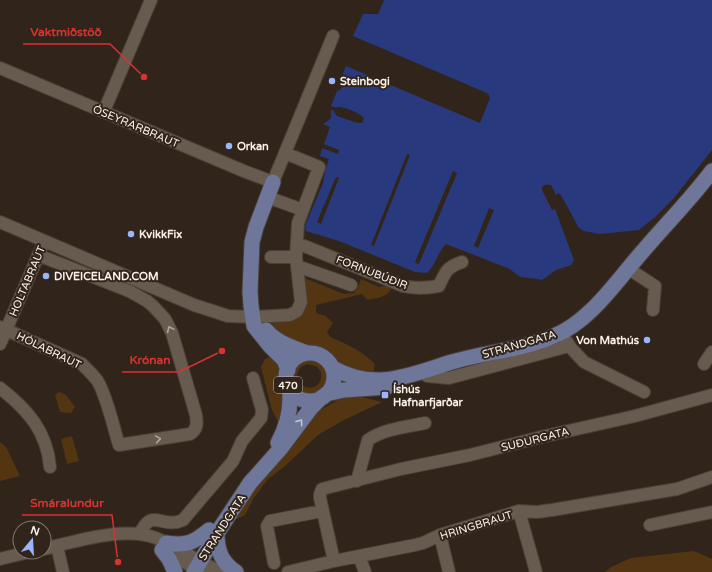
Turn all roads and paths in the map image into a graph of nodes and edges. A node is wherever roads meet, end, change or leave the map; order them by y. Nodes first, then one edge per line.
1 (151, 0) edge
2 (333, 36) dead end
3 (0, 68) edge
4 (104, 111) junction
5 (285, 153) junction
6 (712, 171) edge
7 (273, 182) junction
8 (712, 185) edge
9 (267, 197) junction
10 (303, 210) junction
11 (0, 222) edge
12 (45, 240) junction
13 (297, 243) junction
14 (38, 255) junction
15 (271, 257) dead end
16 (296, 262) junction
17 (462, 262) dead end
18 (635, 272) junction
19 (351, 285) dead end
20 (653, 310) dead end
21 (253, 317) junction
22 (3, 328) edge
23 (565, 339) junction
24 (0, 344) edge
25 (712, 352) edge
26 (307, 353) junction
27 (704, 364) dead end
28 (333, 368) junction
29 (288, 370) junction
30 (253, 378) dead end
31 (289, 387) junction
32 (0, 388) edge
33 (644, 392) dead end
34 (712, 395) edge
35 (324, 396) junction
36 (425, 423) dead end
37 (267, 463) junction
38 (50, 467) dead end
39 (712, 477) edge
40 (357, 480) junction
41 (322, 510) junction
42 (520, 512) junction
43 (712, 512) edge
44 (650, 525) dead end
45 (213, 531) junction
46 (142, 534) junction
47 (440, 534) junction
48 (57, 546) junction
49 (52, 547) edge
50 (164, 547) junction
51 (12, 556) edge
52 (359, 556) junction
53 (0, 559) edge
54 (334, 561) junction
55 (274, 563) dead end
56 (194, 567) edge
57 (63, 572) edge
58 (175, 572) edge
59 (221, 572) edge
60 (236, 572) edge
61 (288, 572) edge
62 (365, 572) edge
63 (449, 572) edge
64 (536, 572) edge

1 - 4 street
2 - 5 street
3 - 4 street, ÓSEYRARBRAUT
4 - 7 street, ÓSEYRARBRAUT
5 - 7 street
5 - 10 street
6 - 23 main road, STRANDGATA
7 - 9 main road, 470
8 - 18 main road, STRANDGATA
9 - 10 street
9 - 21 main road, 470
10 - 13 street
11 - 12 street
12 - 14 street, HOLTABRAUT
12 - 21 street
13 - 16 street
13 - 17 street, FORNUBÚÐIR
14 - 22 street, HOLTABRAUT
22 -> 14 street, HÓLABRAUT
15 - 16 street, FORNUBÚÐIR
16 - 19 street, FORNUBÚÐIR
16 - 21 street
18 - 20 street
18 - 23 main road, STRANDGATA
21 - 26 main road
21 - 29 main road, 470
22 - 24 street, HOLTABRAUT
23 - 28 main road, STRANDGATA
23 - 33 street
23 - 35 main road, STRANDGATA
25 - 27 street
26 - 28 main road
26 - 29 main road, 470
28 - 35 main road, 470
29 - 31 main road, 470
30 - 46 street
31 - 35 main road, 470
31 - 37 main road, STRANDGATA / 470
32 - 38 street
34 - 40 street, SUÐURGATA
37 -> 35 main road, STRANDGATA / 470
36 - 40 street
37 - 45 main road, STRANDGATA / 470
39 - 42 street, HRINGBRAUT
40 - 41 street, SUÐURGATA
41 - 54 street, SUÐURGATA
41 - 55 street
42 - 47 street, HRINGBRAUT
42 - 64 street
43 - 44 street
45 - 50 main road
45 - 56 main road, STRANDGATA / 470
45 - 60 main road
46 - 48 street
46 - 50 street
47 - 52 street, HRINGBRAUT
47 - 63 street
48 - 49 street
48 - 57 street
50 - 56 street
50 - 58 main road
51 - 53 street
52 - 54 street, HRINGBRAUT
52 - 62 street
54 - 61 street, HRINGBRAUT
56 - 59 street

